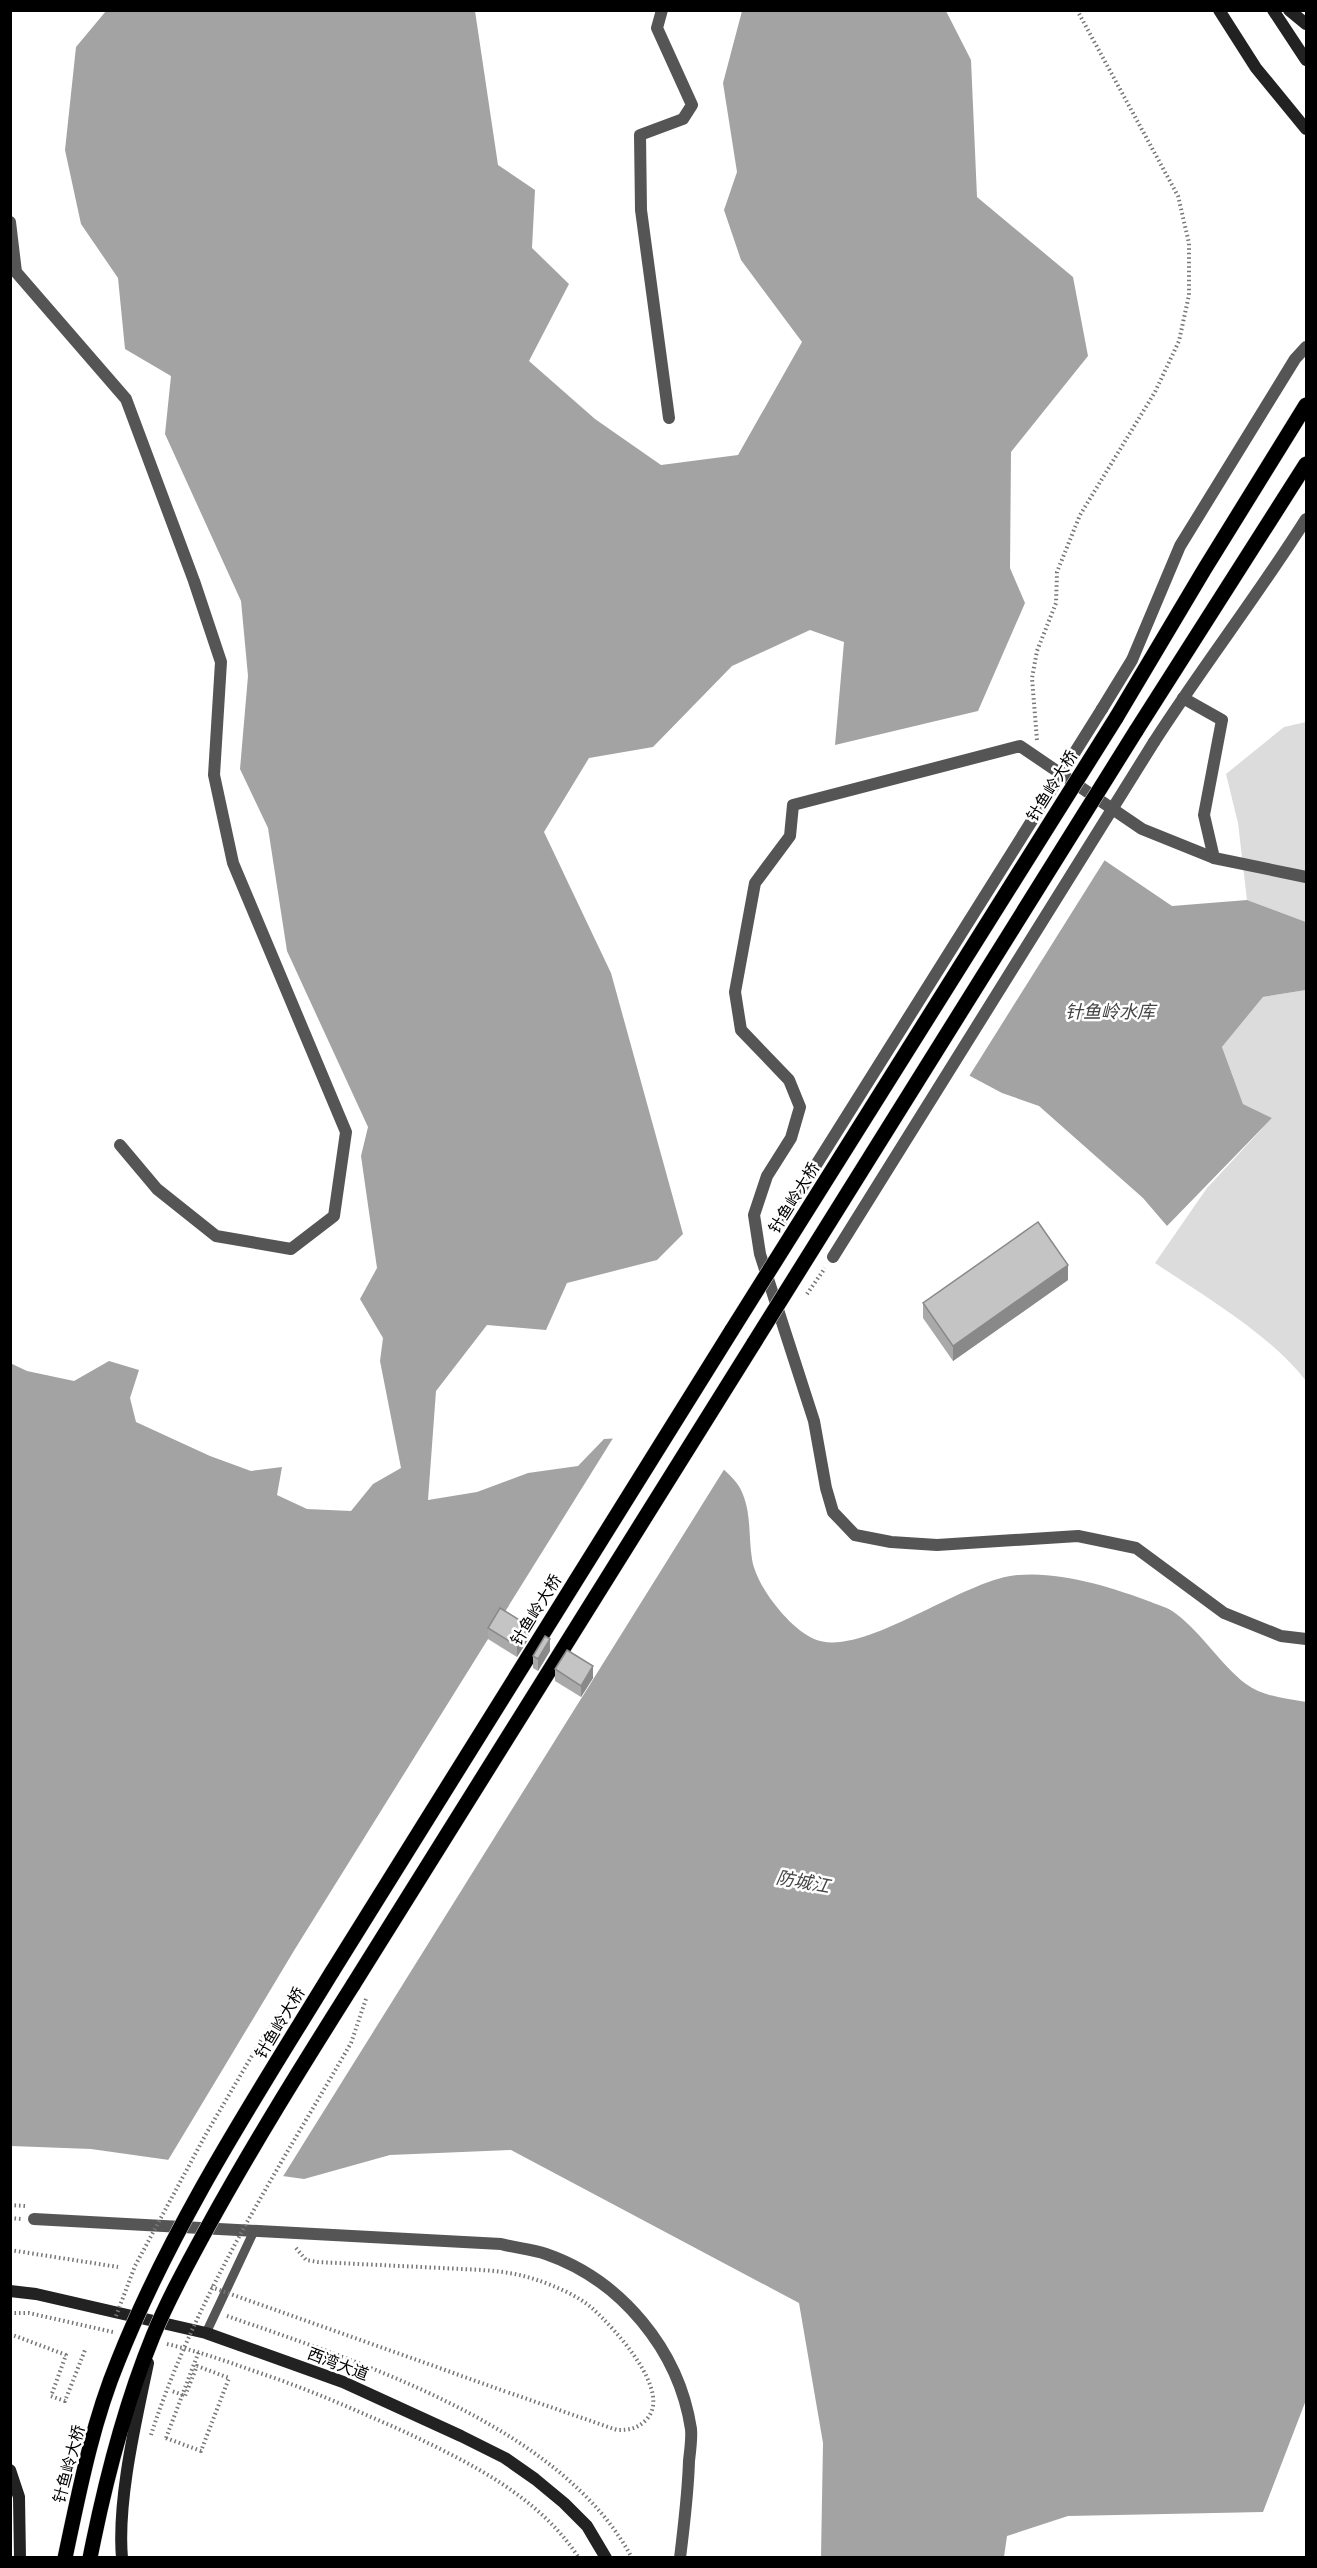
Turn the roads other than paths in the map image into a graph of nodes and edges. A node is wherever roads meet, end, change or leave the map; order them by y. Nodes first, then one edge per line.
1 (662, 10) edge
2 (1219, 10) edge
3 (1273, 10) edge
4 (1289, 10) edge
5 (1306, 24) edge
6 (1306, 60) edge
7 (1306, 129) edge
8 (10, 222) edge
9 (1306, 347) edge
10 (1306, 405) edge
11 (669, 418) dead end
12 (1306, 464) edge
13 (1306, 519) edge
14 (1183, 698) junction
15 (1214, 858) junction
16 (1306, 878) edge
17 (120, 1145) dead end
18 (779, 1224) dead end
19 (833, 1257) dead end
20 (1306, 1639) edge
21 (34, 2219) dead end
22 (254, 2231) junction
23 (10, 2291) edge
24 (206, 2333) junction
25 (159, 2339) junction
26 (10, 2470) edge
27 (20, 2558) edge
28 (65, 2558) edge
29 (90, 2558) edge
30 (122, 2558) edge
31 (606, 2558) edge
32 (680, 2558) edge

1 - 11 street
2 - 7 main road
3 - 6 main road
4 - 5 main road
8 - 17 street
9 - 18 street, bridge
10 - 28 main road, 针鱼岭大桥, bridge
12 - 25 main road, bridge
13 - 14 street
14 - 15 street
14 - 19 street, bridge
15 - 16 street
15 - 20 street
21 - 22 street
22 - 24 lane
22 - 32 street
23 - 24 main road, 西湾大道
24 - 31 main road, 西湾大道
25 - 29 main road, bridge
25 - 30 main road, bridge
26 - 27 main road

